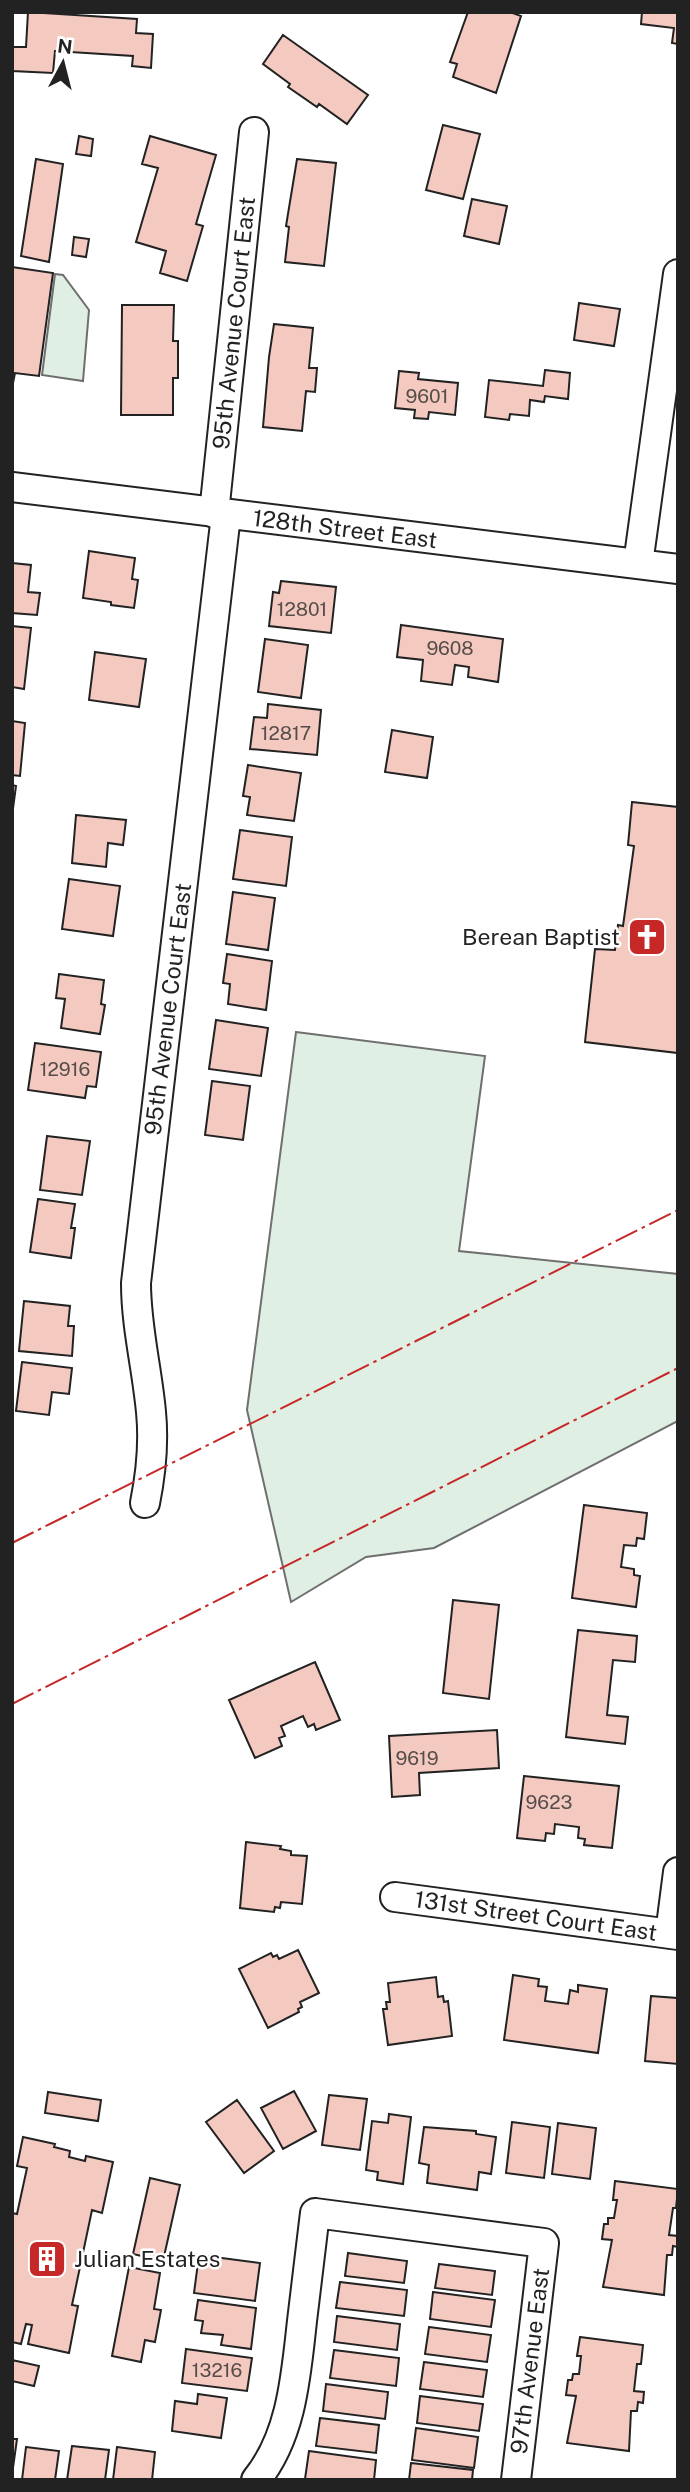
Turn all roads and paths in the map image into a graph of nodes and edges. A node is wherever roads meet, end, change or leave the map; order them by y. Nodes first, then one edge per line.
1 (254, 132) dead end
2 (678, 274) edge
3 (12, 487) edge
4 (220, 514) junction
5 (638, 564) junction
6 (678, 569) edge
7 (145, 1503) dead end
8 (678, 1872) edge
9 (395, 1897) dead end
10 (674, 1935) edge
11 (256, 2480) edge
12 (516, 2480) edge

1 - 4 street, 95th Avenue Court East
2 - 5 street
3 - 4 street, 128th Street East
4 - 5 street, 128th Street East
4 - 7 street, 95th Avenue Court East
5 - 6 street, 128th Street East
8 - 10 street
9 - 10 street, 131st Street Court East
11 - 12 street, 97th Avenue East

